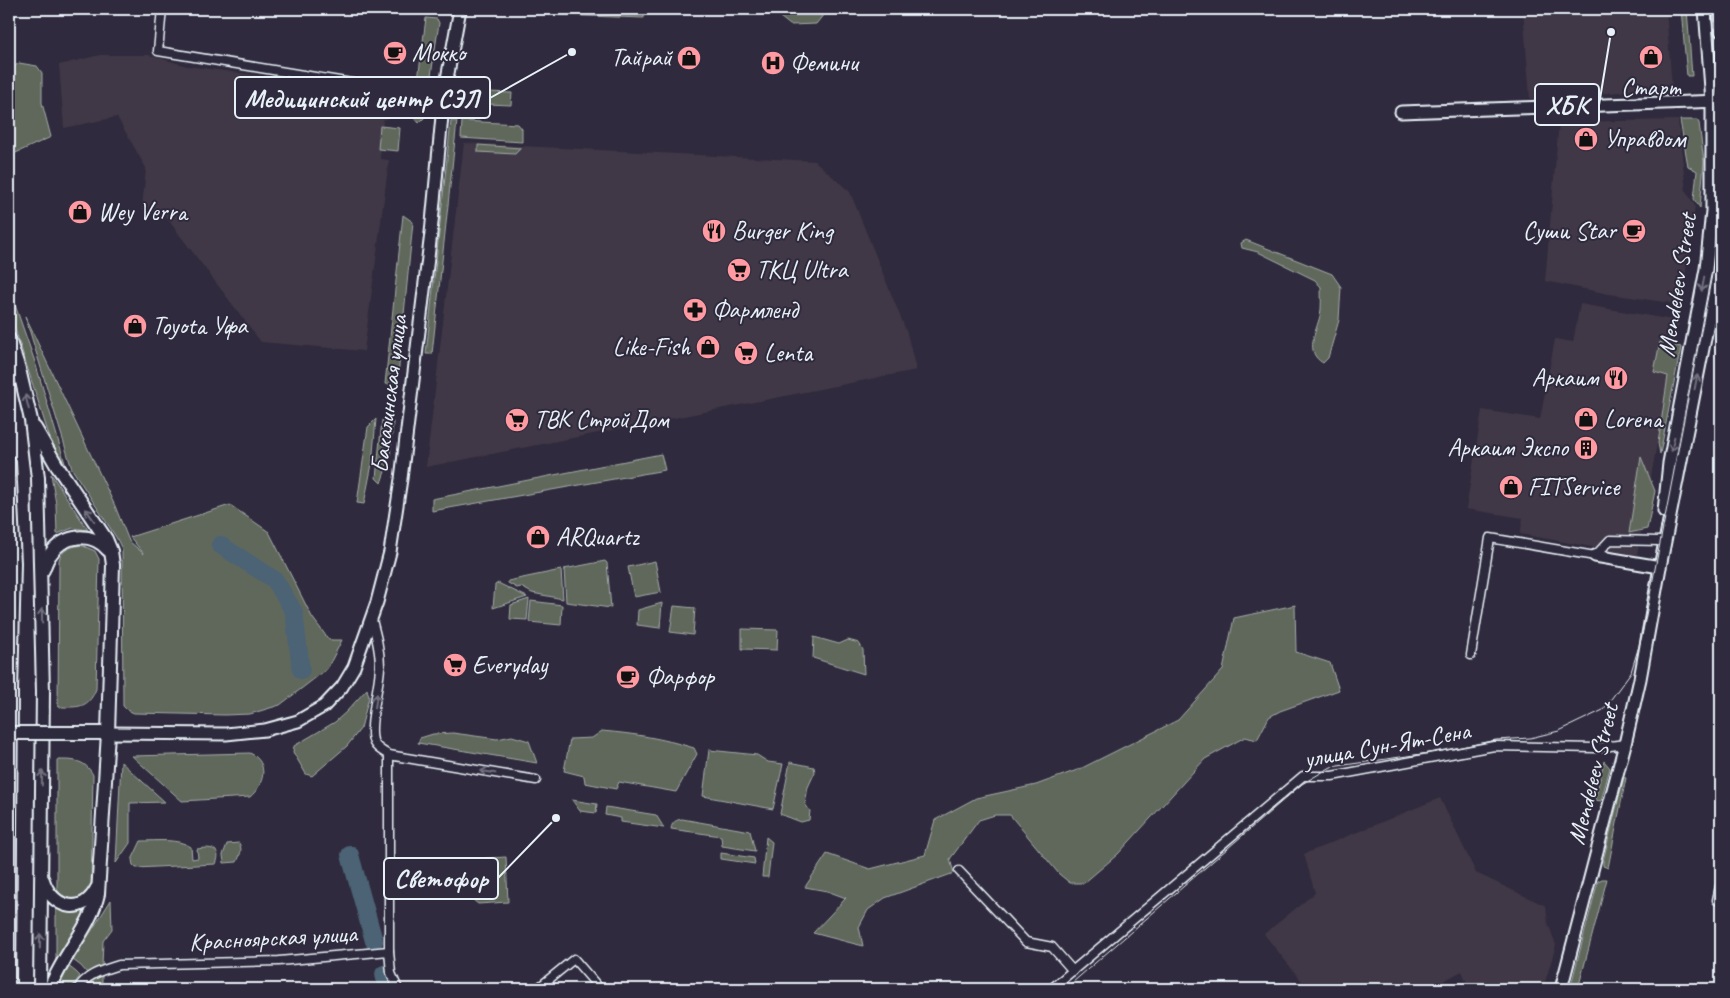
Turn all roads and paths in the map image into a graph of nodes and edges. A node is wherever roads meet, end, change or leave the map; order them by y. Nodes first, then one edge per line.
1 (162, 9) edge
2 (460, 9) edge
3 (1705, 9) edge
4 (1720, 9) edge
5 (1721, 30) edge
6 (444, 96) junction
7 (1717, 101) edge
8 (1401, 112) dead end
9 (1717, 167) edge
10 (1721, 257) edge
11 (9, 339) edge
12 (31, 420) junction
13 (9, 462) edge
14 (1660, 541) junction
15 (9, 545) edge
16 (1595, 556) junction
17 (112, 558) junction
18 (14, 563) junction
19 (1660, 567) junction
20 (41, 574) junction
21 (371, 619) junction
22 (1472, 655) dead end
23 (9, 733) edge
24 (108, 733) junction
25 (1625, 744) junction
26 (389, 755) junction
27 (536, 780) dead end
28 (959, 871) dead end
29 (41, 874) junction
30 (99, 881) junction
31 (1721, 882) edge
32 (1717, 900) dead end
33 (9, 909) edge
34 (388, 951) junction
35 (1073, 971) junction
36 (9, 989) edge
37 (40, 989) edge
38 (50, 989) edge
39 (78, 989) edge
40 (398, 989) edge
41 (537, 989) edge
42 (600, 989) edge
43 (1051, 989) edge
44 (1561, 989) edge

1 - 6 street
2 - 6 main road, Бакалинская улица
3 - 7 main road, Mendeleev Street
4 - 5 main road
6 - 21 main road, Бакалинская улица
7 - 8 main road
7 - 9 main road, Mendeleev Street
9 -> 14 main road, Mendeleev Street
19 -> 10 main road, Mendeleev Street
12 -> 11 main road
17 -> 12 main road
12 - 20 main road
13 - 18 main road
14 - 16 street
14 - 19 main road, Mendeleev Street
15 - 18 main road
16 - 19 main road
16 - 22 street
17 - 20 main road
17 - 24 main road
18 - 33 main road
19 - 25 main road, Mendeleev Street
29 -> 20 main road
21 - 24 main road, Бакалинская улица
26 -> 21 street
23 - 24 main road, bridge
24 - 30 main road
25 - 35 street, улица Сун-Ят-Сена
25 - 44 main road, Mendeleev Street
27 -> 26 street
26 - 34 street
28 - 35 street
29 - 30 main road
37 -> 29 main road
30 - 38 main road
31 - 32 street
33 - 36 main road
34 - 39 street, Красноярская улица
34 - 40 street, Красноярская улица
35 - 43 street, улица Сун-Ят-Сена
41 - 42 street

